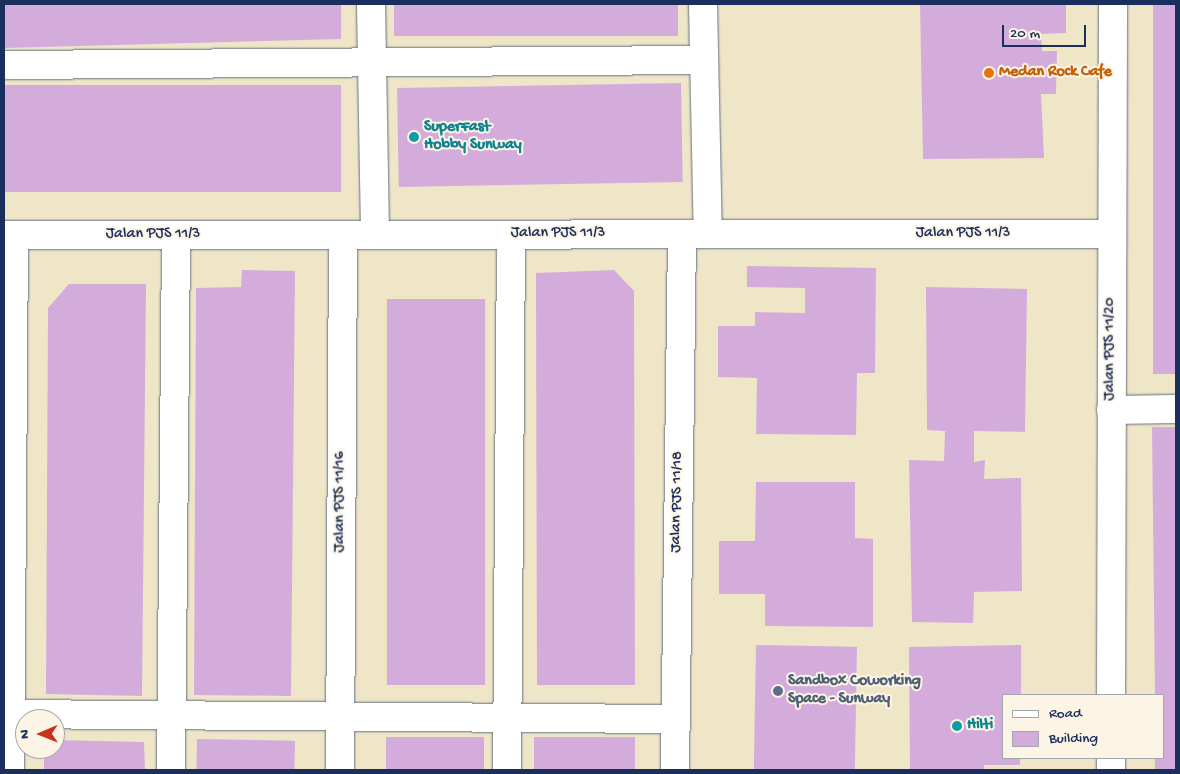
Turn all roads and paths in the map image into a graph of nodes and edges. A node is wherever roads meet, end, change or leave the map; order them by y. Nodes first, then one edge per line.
1 (371, 4) edge
2 (703, 4) edge
3 (1113, 4) edge
4 (703, 60) junction
5 (372, 62) junction
6 (4, 65) edge
7 (511, 234) junction
8 (695, 234) junction
9 (1111, 234) junction
10 (9, 235) edge
11 (176, 235) junction
12 (343, 235) junction
13 (374, 235) junction
14 (1176, 409) edge
15 (1111, 410) junction
16 (1111, 694) edge
17 (7, 714) edge
18 (171, 715) junction
19 (340, 717) junction
20 (507, 718) junction
21 (676, 719) junction
22 (10, 770) edge
23 (171, 770) edge
24 (340, 770) edge
25 (507, 770) edge
26 (675, 770) edge

1 - 5 street
2 - 4 street, Jalan PJS 11/18
3 - 9 street, Jalan PJS 11/20
4 - 5 street
4 - 8 street, Jalan PJS 11/18
5 - 6 street
5 - 13 street
7 - 8 street, Jalan PJS 11/3
7 - 13 street, Jalan PJS 11/3
7 - 20 street
8 - 9 street, Jalan PJS 11/3
8 - 21 street, Jalan PJS 11/18
9 - 15 street, Jalan PJS 11/20
10 - 11 street, Jalan PJS 11/3
10 - 17 street
11 - 12 street, Jalan PJS 11/3
11 - 18 street
12 - 13 street, Jalan PJS 11/3
12 - 19 street, Jalan PJS 11/16
14 - 15 street
15 - 16 street, Jalan PJS 11/20
17 - 18 street
17 - 22 street
18 - 19 street
18 - 23 street
19 - 20 street
19 - 24 street, Jalan PJS 11/16
20 - 21 street
20 - 25 street
21 - 26 street, Jalan PJS 11/18

